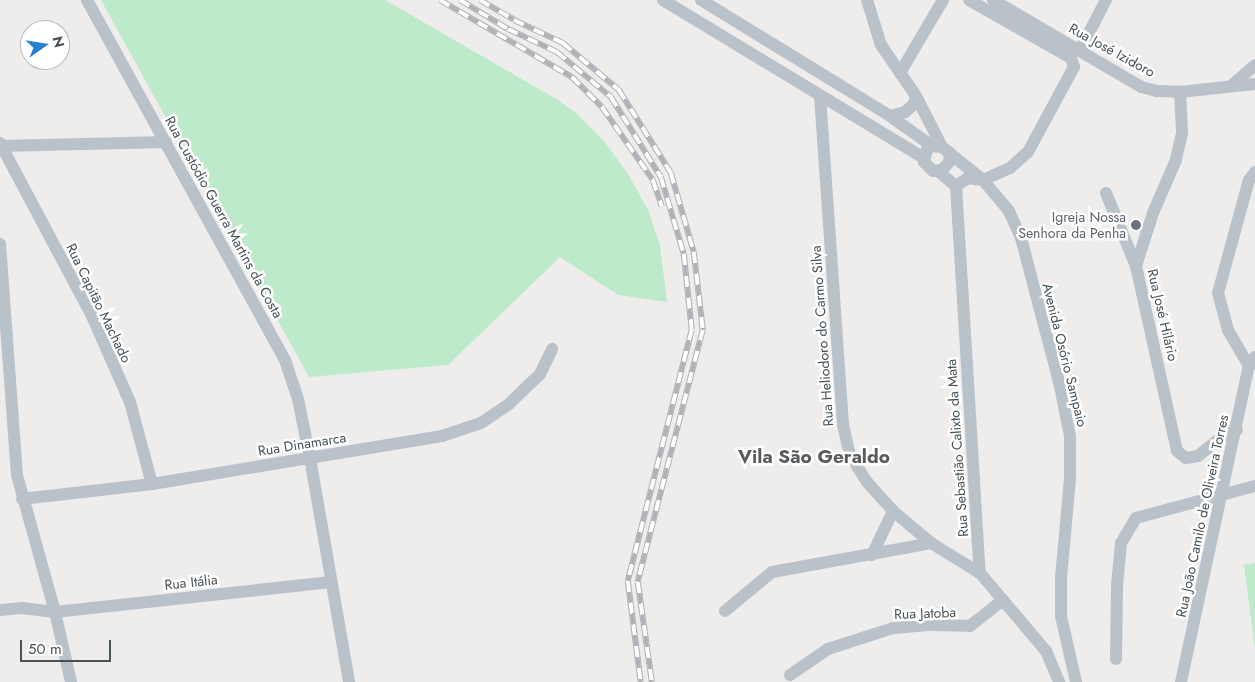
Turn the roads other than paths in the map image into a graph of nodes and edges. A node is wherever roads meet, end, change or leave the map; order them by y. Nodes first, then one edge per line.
1 (87, 0) edge
2 (662, 0) edge
3 (701, 0) edge
4 (867, 0) edge
5 (943, 0) edge
6 (969, 0) edge
7 (993, 0) edge
8 (1106, 0) edge
9 (1080, 50) junction
10 (1255, 65) edge
11 (900, 73) junction
12 (1255, 84) edge
13 (1231, 86) junction
14 (1180, 92) junction
15 (820, 96) junction
16 (916, 96) junction
17 (890, 116) junction
18 (166, 142) junction
19 (0, 146) edge
20 (940, 148) junction
21 (924, 158) junction
22 (938, 171) junction
23 (1255, 172) edge
24 (983, 180) junction
25 (956, 186) junction
26 (1106, 193) dead end
27 (0, 244) edge
28 (1136, 266) junction
29 (552, 349) dead end
30 (1252, 361) edge
31 (1237, 430) junction
32 (310, 458) junction
33 (152, 484) junction
34 (1255, 486) edge
35 (1224, 494) junction
36 (22, 499) junction
37 (893, 512) junction
38 (931, 543) junction
39 (872, 555) junction
40 (980, 573) junction
41 (331, 582) junction
42 (1003, 600) junction
43 (0, 610) edge
44 (55, 612) junction
45 (724, 612) dead end
46 (1116, 659) dead end
47 (790, 675) dead end
48 (71, 682) edge
49 (349, 682) edge
50 (1059, 682) edge
51 (1076, 682) edge
52 (1181, 682) edge

1 - 18 street, Rua Custódio Guerra Martins da Costa
2 - 15 street
3 - 17 street, Avenida Osório Sampaio
4 - 11 street
5 - 11 street
6 - 24 street
7 - 9 street, Rua José Izidoro
8 - 9 street
9 - 14 street, Rua José Izidoro
10 - 13 street
11 - 16 street
12 - 13 street, Rua José Izidoro
13 - 14 street, Rua José Izidoro
14 - 28 street, Rua José Hilário
15 - 21 street
15 - 37 street, Rua Heliodoro do Carmo Silva
16 - 17 street
16 - 20 street
17 - 20 street, Avenida Osório Sampaio
18 - 19 street
18 - 32 street, Rua Custódio Guerra Martins da Costa
19 - 33 street, Rua Capitão Machado
20 - 21 street
20 - 22 street
20 - 24 street, Avenida Osório Sampaio
21 - 22 street
22 - 25 street
23 - 30 street
24 - 25 street
24 - 51 street, Avenida Osório Sampaio
25 - 40 street, Rua Sebastião Calixto da Mata
26 - 28 street
27 - 36 street
28 - 31 street, Rua José Hilário
29 - 32 street, Rua Dinamarca
30 - 31 street, Rua João Camilo de Oliveira Torres
31 - 35 street, Rua João Camilo de Oliveira Torres
32 - 33 street, Rua Dinamarca
32 - 41 street, Rua Custódio Guerra Martins da Costa
33 - 36 street, Rua Dinamarca
34 - 35 street
35 - 46 street
35 - 52 street, Rua João Camilo de Oliveira Torres
36 - 44 street
37 - 38 street, Rua Heliodoro do Carmo Silva
37 - 39 street
38 - 39 street
38 - 40 street, Rua Heliodoro do Carmo Silva
39 - 45 street
40 - 42 street
41 - 44 street, Rua Itália
41 - 49 street, Rua Custódio Guerra Martins da Costa
42 - 47 street, Rua Jatoba
42 - 50 street
43 - 44 street, Rua Itália
44 - 48 street

